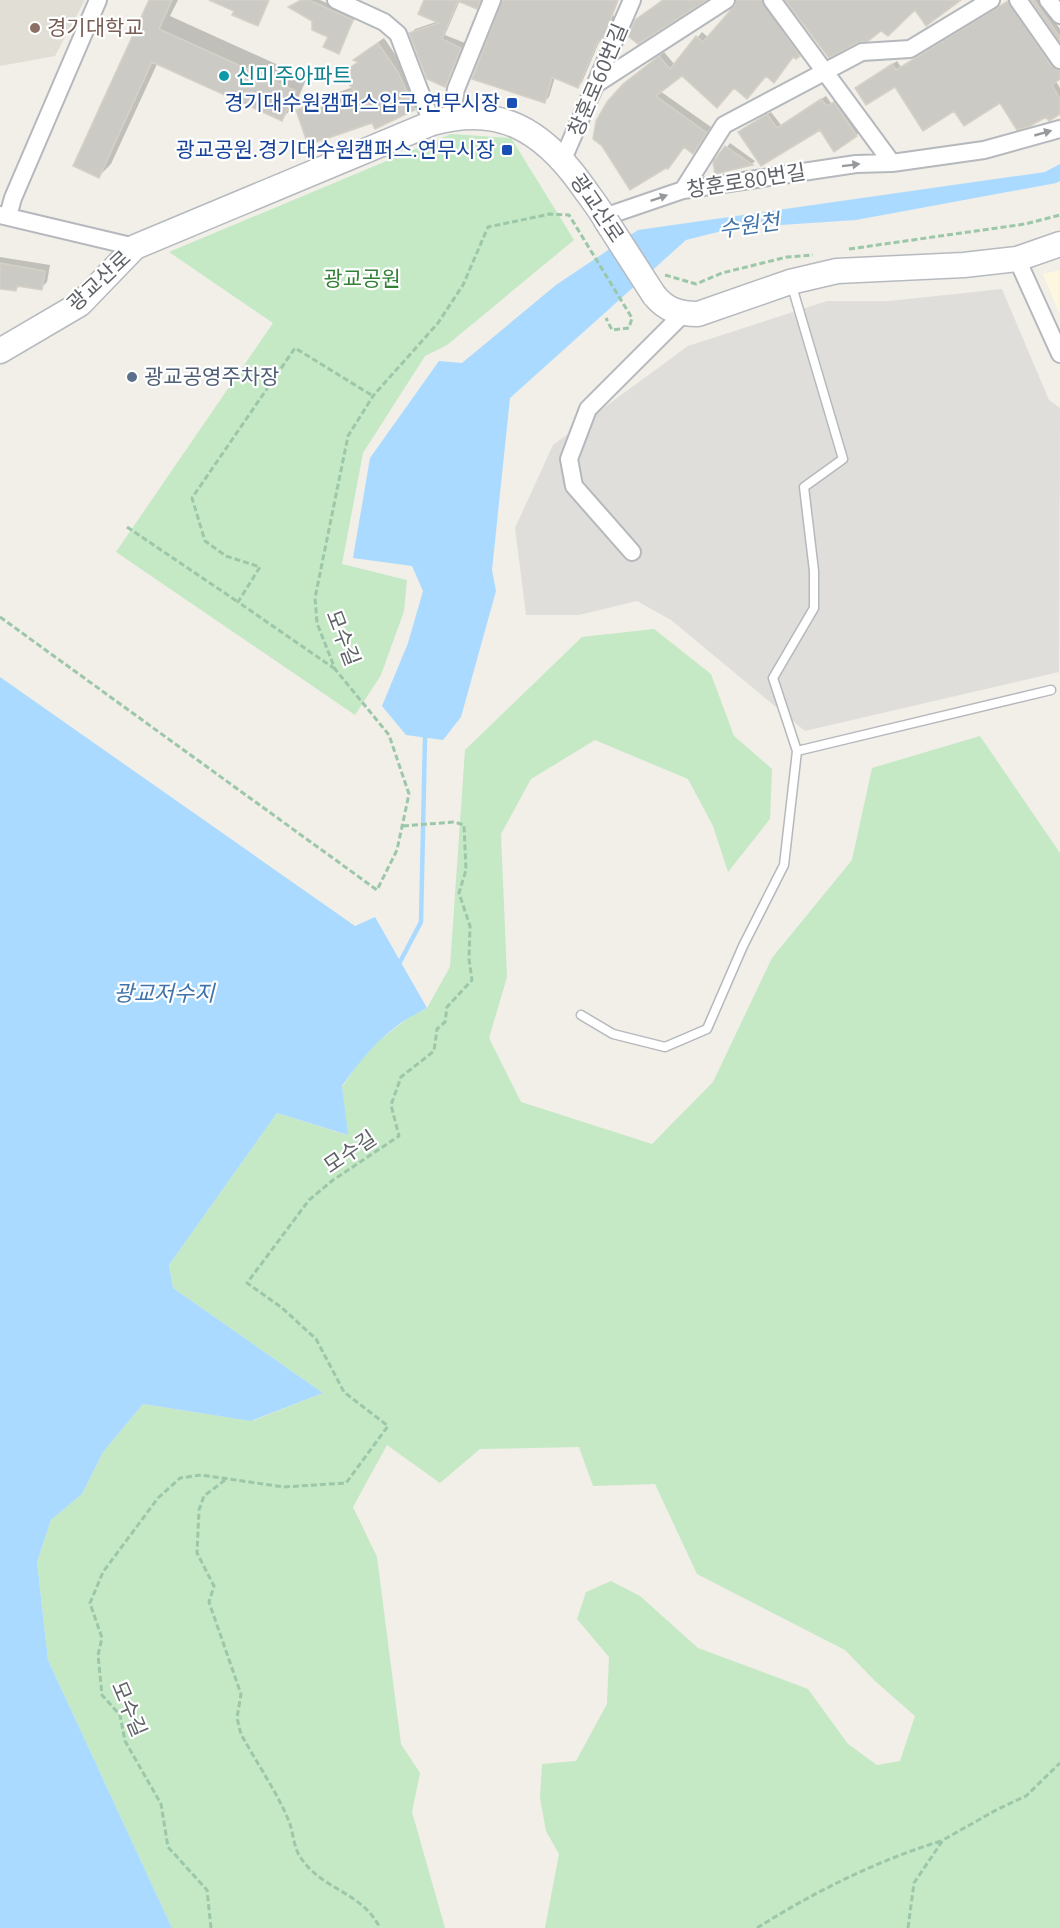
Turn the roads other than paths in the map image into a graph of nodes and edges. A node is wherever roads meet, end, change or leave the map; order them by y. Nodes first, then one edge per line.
1 (98, 0) edge
2 (336, 0) edge
3 (492, 0) edge
4 (632, 0) edge
5 (726, 0) edge
6 (772, 0) edge
7 (991, 0) edge
8 (1018, 0) edge
9 (1048, 0) edge
10 (1060, 15) edge
11 (1060, 60) edge
12 (827, 72) junction
13 (596, 84) junction
14 (442, 120) junction
15 (1060, 129) edge
16 (563, 159) junction
17 (892, 163) junction
18 (683, 190) junction
19 (4, 215) edge
20 (606, 220) junction
21 (1060, 244) edge
22 (135, 247) junction
23 (1017, 259) junction
24 (790, 282) junction
25 (683, 314) junction
26 (0, 351) edge
27 (1060, 354) edge
28 (632, 552) dead end
29 (1052, 690) dead end
30 (797, 750) junction
31 (581, 1015) dead end

1 - 19 street
2 - 14 street
3 - 14 street
4 - 13 street, 창훈로60번길
5 - 13 street
6 - 12 street
7 - 12 street
8 - 11 street
9 - 10 street
12 - 17 street
12 - 18 street
13 - 16 street, 창훈로60번길
14 - 16 street, 광교산로
14 - 22 street, 광교산로
17 -> 15 street, 창훈로80번길
16 - 20 street, 광교산로
18 -> 17 street, 창훈로80번길
20 -> 18 street, 창훈로80번길
19 - 22 street, 광교산로
20 - 25 street, 광교산로, bridge
21 - 23 street
22 - 26 street, 광교산로
23 - 24 street
23 - 27 street
24 - 25 street
24 - 30 lane
25 - 28 street
29 - 30 lane
30 - 31 lane

